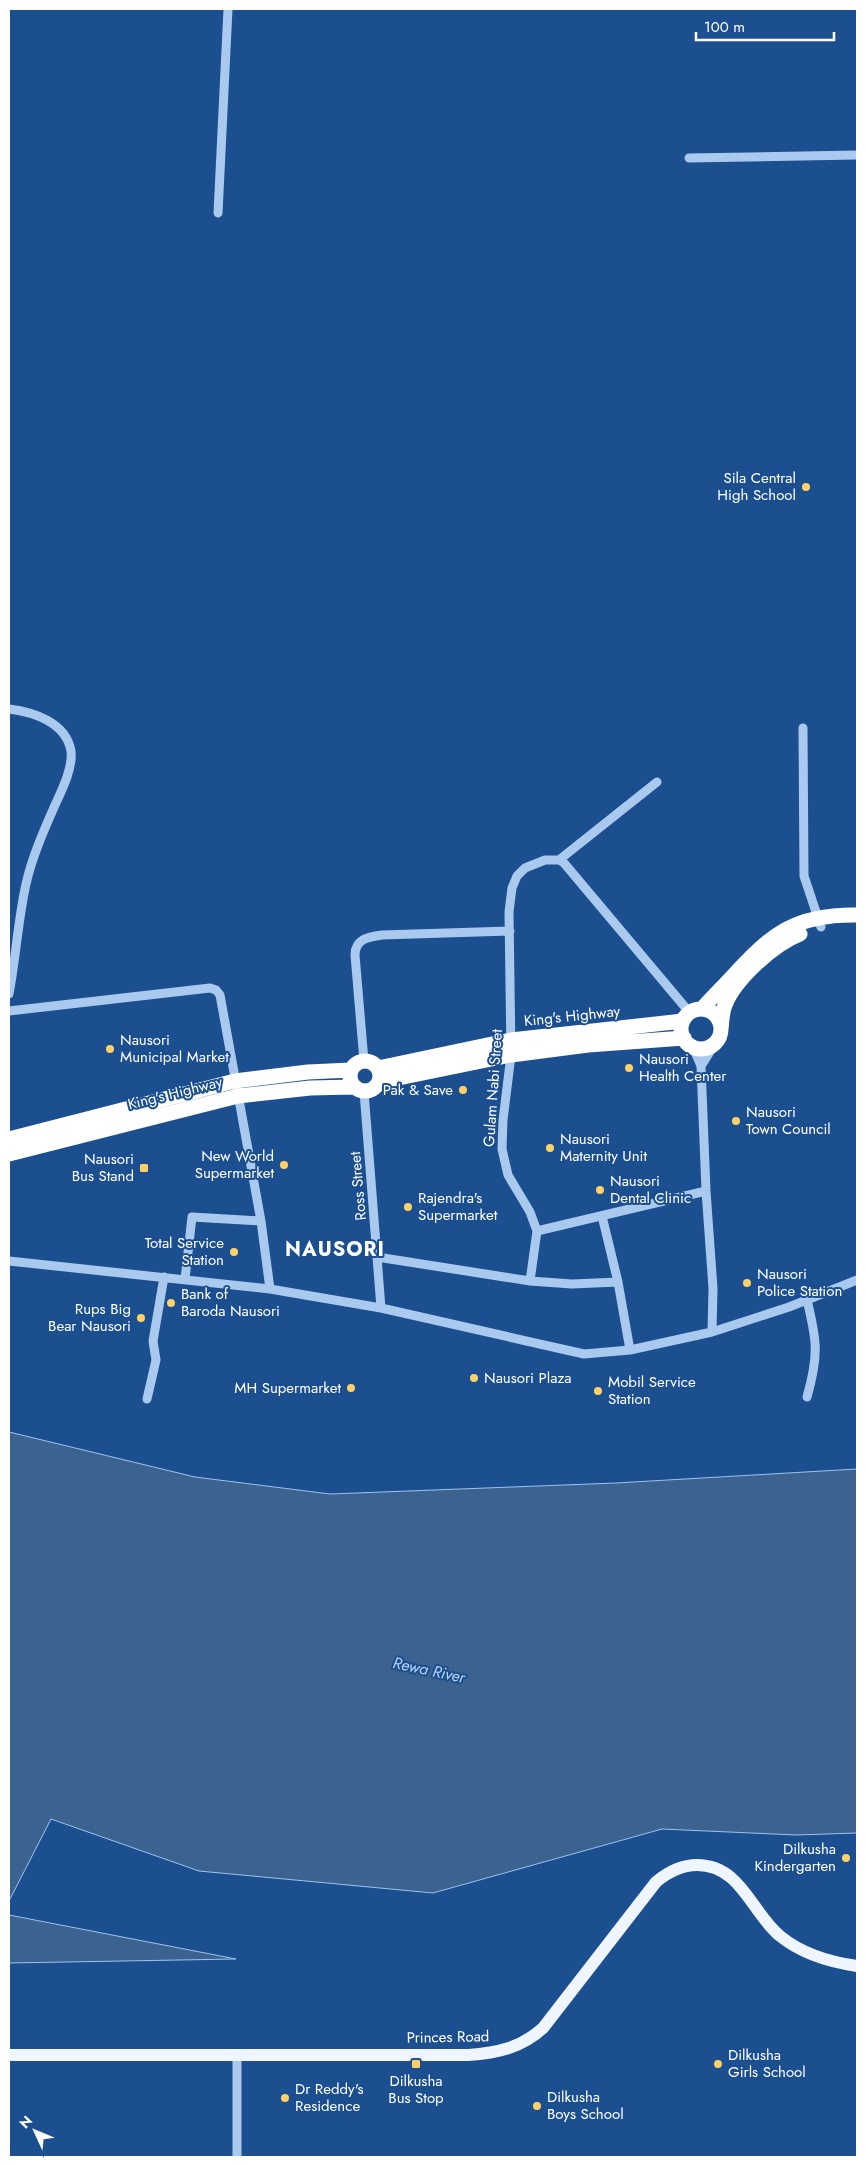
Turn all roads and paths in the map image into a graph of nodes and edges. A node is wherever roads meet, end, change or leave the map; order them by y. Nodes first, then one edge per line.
1 (228, 9) edge
2 (857, 155) edge
3 (688, 158) dead end
4 (218, 213) dead end
5 (9, 709) edge
6 (802, 728) dead end
7 (657, 782) dead end
8 (559, 860) junction
9 (857, 915) edge
10 (820, 923) junction
11 (857, 924) edge
12 (510, 931) junction
13 (9, 994) edge
14 (9, 1011) edge
15 (692, 1015) junction
16 (719, 1035) junction
17 (688, 1042) junction
18 (511, 1048) junction
19 (364, 1061) junction
20 (701, 1066) junction
21 (351, 1070) junction
22 (379, 1075) junction
23 (237, 1088) junction
24 (359, 1089) junction
25 (9, 1139) edge
26 (9, 1154) edge
27 (706, 1191) junction
28 (602, 1216) junction
29 (261, 1221) junction
30 (537, 1232) junction
31 (377, 1257) junction
32 (9, 1261) edge
33 (164, 1277) junction
34 (185, 1279) junction
35 (857, 1280) edge
36 (530, 1281) junction
37 (618, 1282) junction
38 (270, 1289) junction
39 (807, 1300) junction
40 (380, 1308) junction
41 (712, 1332) junction
42 (630, 1350) junction
43 (807, 1397) dead end
44 (147, 1399) dead end
45 (857, 1966) edge
46 (9, 2055) edge
47 (237, 2055) junction
48 (237, 2157) edge

1 - 4 street
2 - 3 street
5 - 13 street
6 - 10 street
7 - 8 street
8 - 12 street, Gulam Nabi Street
8 - 15 street
9 - 10 highway
10 - 11 highway
10 - 15 highway
10 - 16 highway
12 - 18 street, Gulam Nabi Street
12 - 19 street
14 - 23 street
15 - 16 highway
15 - 17 highway
15 - 18 highway, King's Highway
16 - 17 highway
16 - 20 street
17 - 18 highway, King's Highway
17 - 20 street
18 - 22 highway, King's Highway
18 - 30 street, Gulam Nabi Street
19 - 21 highway
19 - 22 highway
20 - 27 street
21 - 23 highway, King's Highway
21 - 24 highway
22 - 24 highway
23 - 24 highway, King's Highway
23 - 25 highway, King's Highway
23 - 26 highway, King's Highway
23 - 29 street
24 - 31 street, Ross Street
27 - 28 street
27 - 41 street
28 - 30 street
28 - 37 street
29 - 34 street
29 - 38 street
30 - 36 street, Gulam Nabi Street
31 - 36 street
31 - 40 street, Ross Street
32 - 33 street
33 - 34 street
33 - 44 street
34 - 38 street
35 - 39 street
36 - 37 street
37 - 42 street
38 - 40 street
39 - 41 street
39 - 43 street
40 - 42 street
41 - 42 street
45 - 47 main road, Princes Road
46 - 47 main road, Princes Road
47 - 48 street

